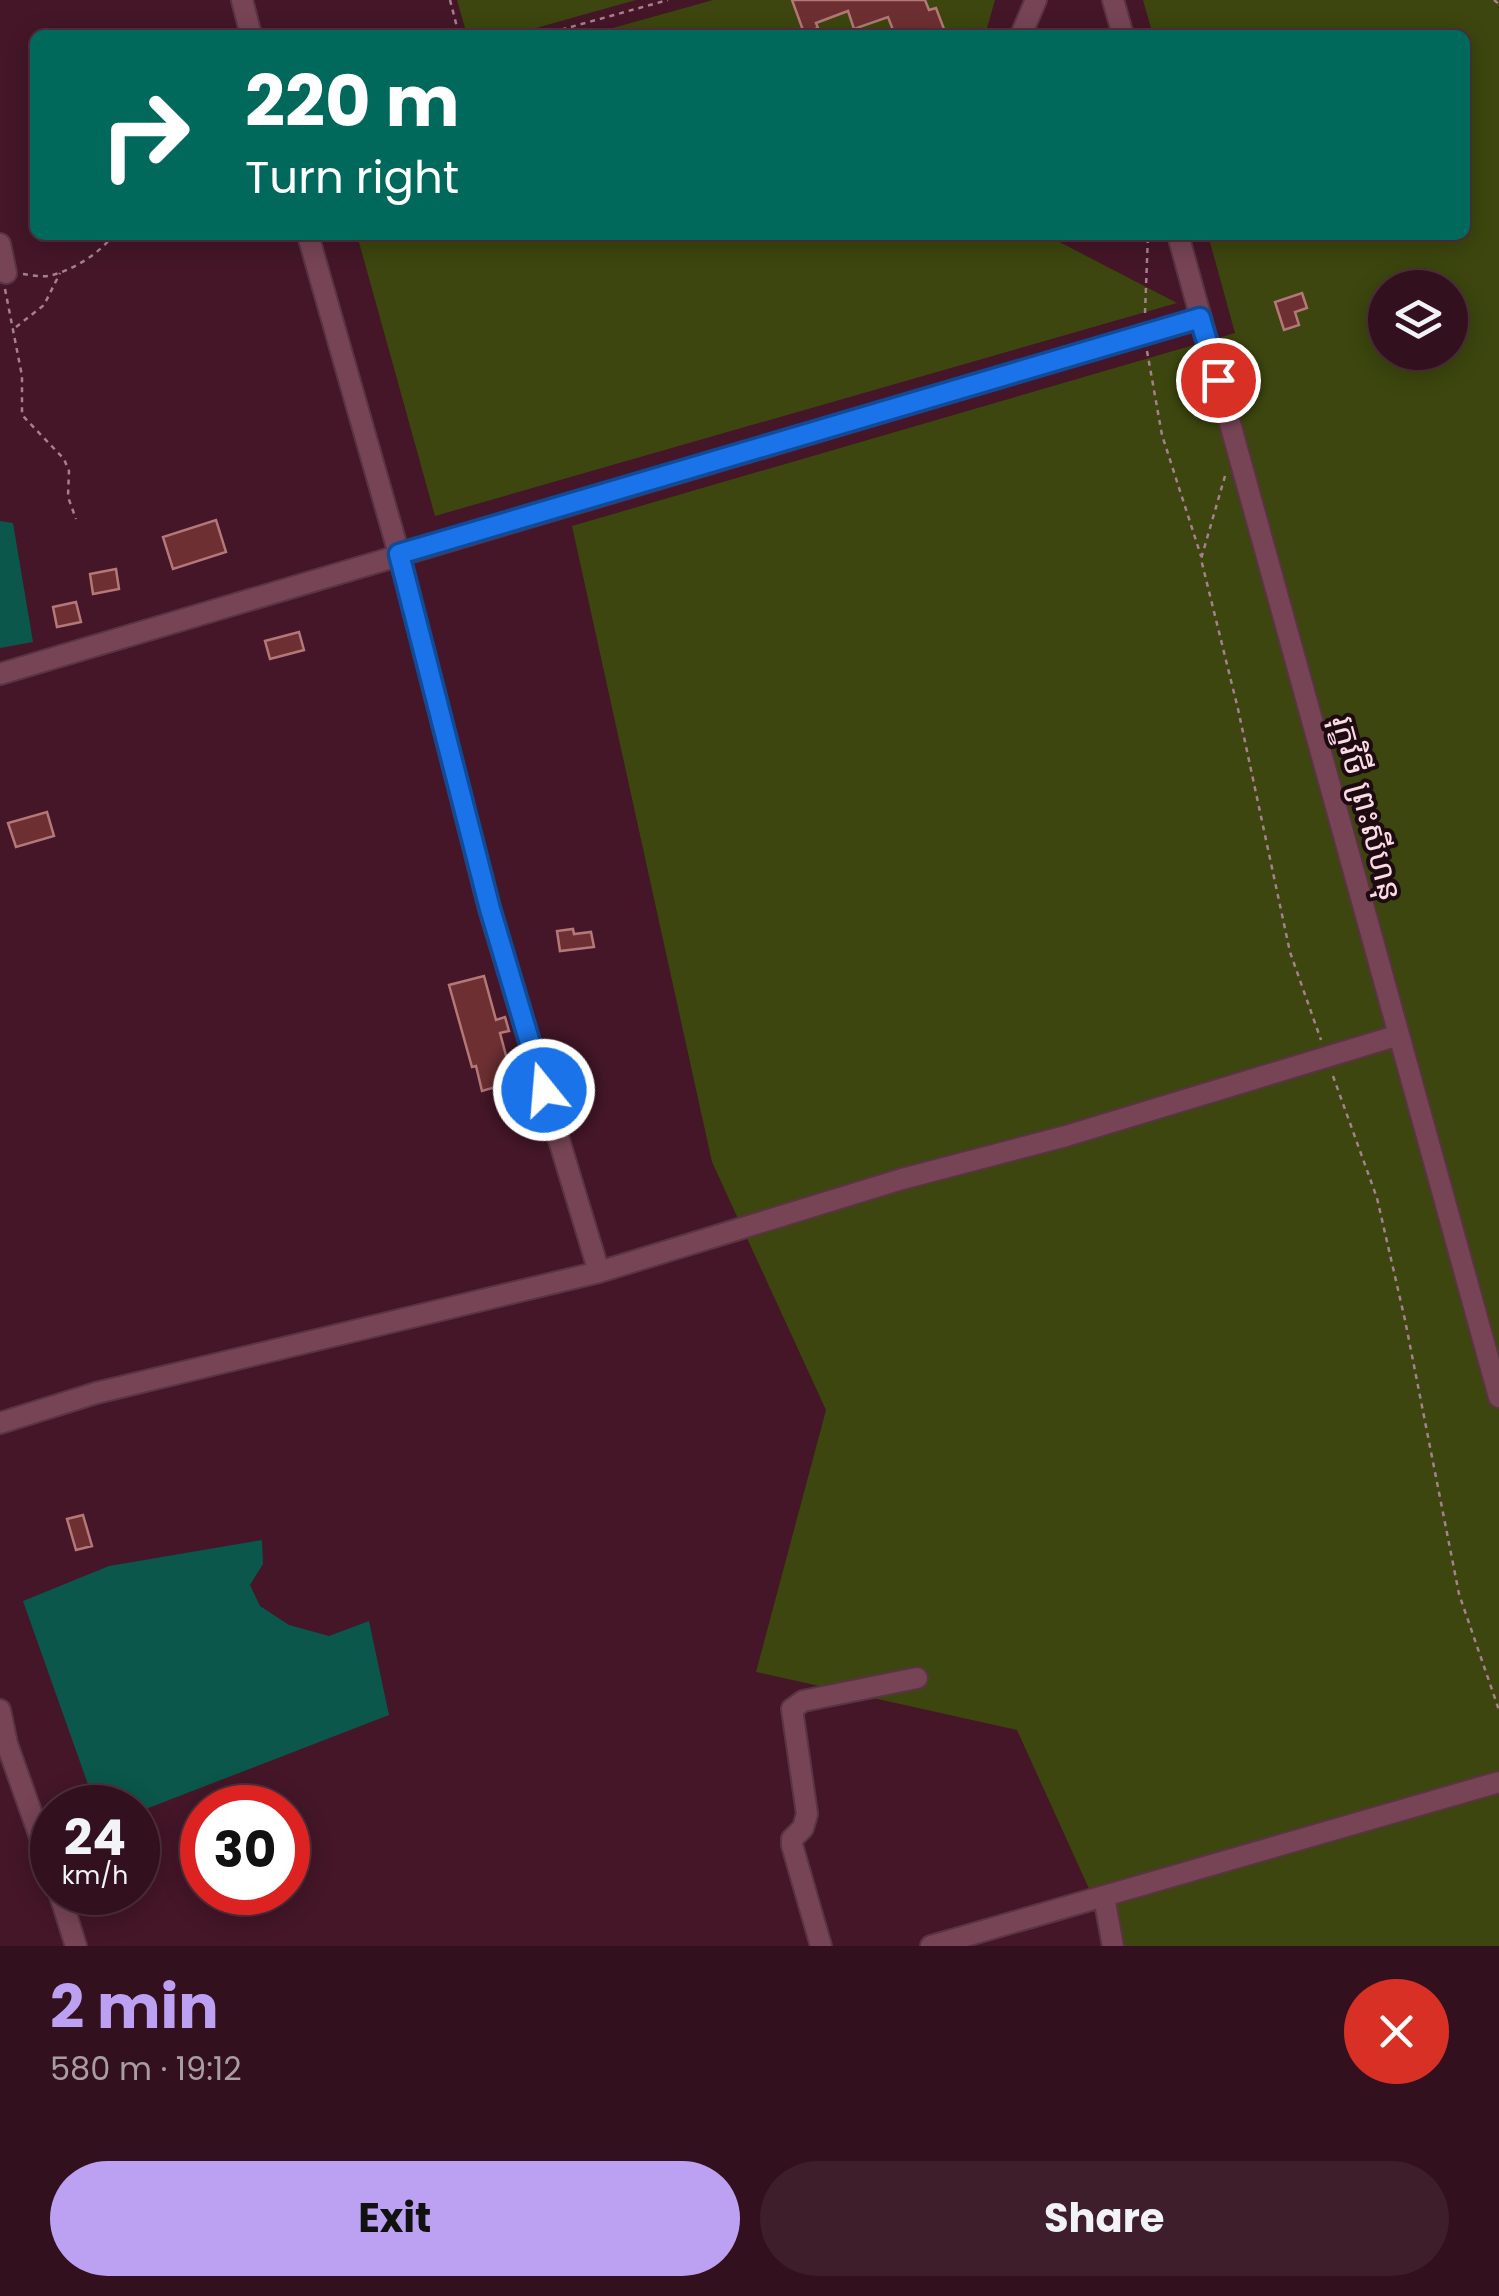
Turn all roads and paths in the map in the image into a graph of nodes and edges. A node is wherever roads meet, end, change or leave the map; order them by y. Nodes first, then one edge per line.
1 (242, 0) edge
2 (450, 0) edge
3 (668, 0) edge
4 (1036, 0) edge
5 (1113, 0) edge
6 (1494, 0) edge
7 (1499, 4) edge
8 (250, 30) edge
9 (458, 30) edge
10 (560, 30) edge
11 (1023, 30) edge
12 (1121, 30) edge
13 (109, 240) edge
14 (309, 240) edge
15 (1148, 240) edge
16 (1172, 240) edge
17 (0, 244) edge
18 (61, 272) junction
19 (6, 273) junction
20 (1200, 318) junction
21 (15, 328) junction
22 (1144, 336) junction
23 (1225, 475) dead end
24 (76, 519) dead end
25 (399, 554) junction
26 (1202, 559) junction
27 (0, 674) edge
28 (1398, 1035) junction
29 (1327, 1057) junction
30 (598, 1272) junction
31 (1499, 1397) edge
32 (0, 1423) edge
33 (917, 1678) dead end
34 (0, 1710) edge
35 (1499, 1710) edge
36 (4, 1744) edge
37 (1499, 1782) edge
38 (30, 1813) edge
39 (1104, 1897) junction
40 (67, 1915) edge
41 (76, 1946) edge
42 (822, 1946) edge
43 (931, 1946) edge
44 (1113, 1946) edge

1 - 8 street
2 - 9 path
3 - 10 path
4 - 11 street
5 - 12 street
6 - 7 path
13 - 18 path
14 - 25 street
15 - 22 path
16 - 20 street, រុក្ខវិថី ព្រះសីហនុ
17 - 19 street
18 - 19 path
18 - 21 path
19 - 21 path
20 - 22 street
20 - 28 street, រុក្ខវិថី ព្រះសីហនុ
21 - 24 path
22 - 25 street
22 - 26 path
23 - 26 path
25 - 27 street
25 - 30 street
26 - 29 path
28 - 29 street
28 - 31 street, រុក្ខវិថី ព្រះសីហនុ
29 - 30 street
29 - 35 path
30 - 32 street
33 - 42 street
34 - 36 street
36 - 38 street
37 - 39 street
39 - 43 street
39 - 44 street
40 - 41 street

